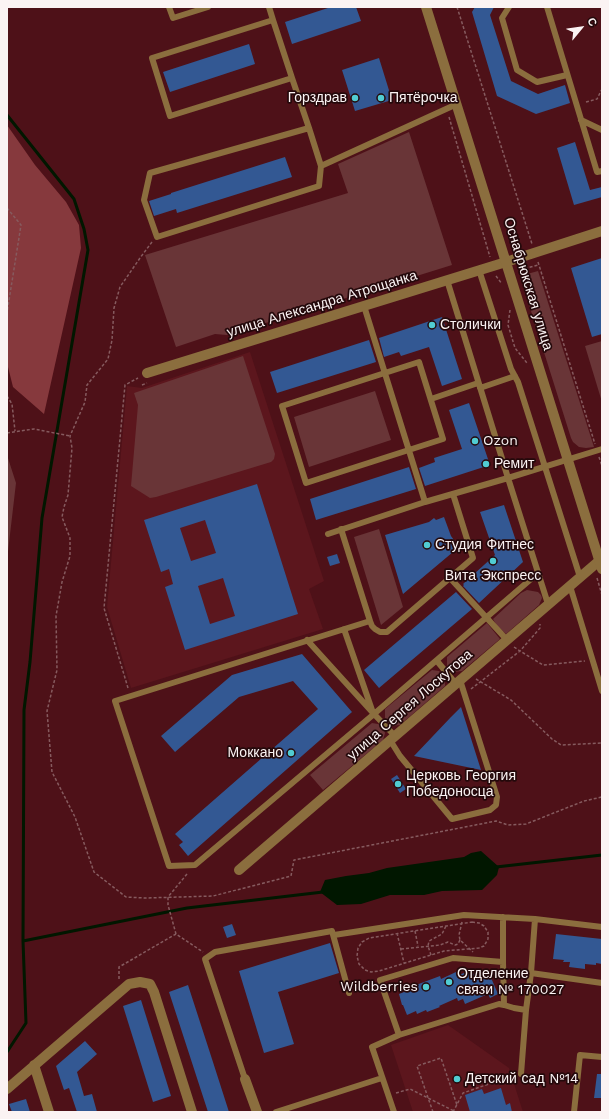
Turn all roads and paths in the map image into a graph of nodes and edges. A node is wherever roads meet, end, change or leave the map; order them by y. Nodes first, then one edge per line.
1 (169, 7) edge
2 (208, 7) edge
3 (269, 7) edge
4 (426, 7) edge
5 (457, 7) edge
6 (509, 7) edge
7 (547, 7) edge
8 (273, 20) junction
9 (567, 75) junction
10 (292, 78) junction
11 (602, 89) edge
12 (586, 102) dead end
13 (457, 104) junction
14 (446, 108) junction
15 (581, 120) junction
16 (309, 128) junction
17 (602, 130) edge
18 (321, 166) junction
19 (602, 171) edge
20 (7, 208) edge
21 (602, 231) edge
22 (157, 237) junction
23 (534, 253) junction
24 (491, 258) dead end
25 (506, 262) junction
26 (479, 270) junction
27 (447, 280) junction
28 (364, 306) junction
29 (7, 313) edge
30 (147, 373) joint
31 (385, 373) junction
32 (515, 376) junction
33 (479, 385) junction
34 (7, 396) edge
35 (431, 398) junction
36 (15, 431) junction
37 (7, 433) edge
38 (70, 436) junction
39 (600, 449) edge
40 (409, 450) junction
41 (568, 459) junction
42 (602, 466) edge
43 (544, 467) junction
44 (508, 478) junction
45 (453, 494) junction
46 (425, 502) junction
47 (341, 529) junction
48 (328, 534) dead end
49 (598, 565) edge
50 (538, 573) junction
51 (580, 577) junction
52 (450, 578) junction
53 (570, 586) junction
54 (602, 595) edge
55 (545, 607) junction
56 (487, 618) junction
57 (370, 621) junction
58 (344, 629) junction
59 (307, 640) junction
60 (507, 640) junction
61 (520, 651) junction
62 (593, 660) junction
63 (437, 661) junction
64 (461, 680) junction
65 (480, 681) junction
66 (602, 691) edge
67 (465, 694) junction
68 (131, 696) junction
69 (374, 714) junction
70 (393, 738) junction
71 (602, 743) edge
72 (602, 797) edge
73 (195, 865) junction
74 (239, 870) dead end
75 (168, 897) junction
76 (464, 915) junction
77 (503, 917) junction
78 (535, 919) junction
79 (462, 923) junction
80 (396, 925) junction
81 (446, 926) junction
82 (602, 927) edge
83 (415, 931) junction
84 (176, 934) junction
85 (397, 934) junction
86 (334, 935) junction
87 (460, 940) junction
88 (418, 946) junction
89 (428, 946) junction
90 (401, 949) junction
91 (471, 949) junction
92 (431, 955) junction
93 (209, 956) junction
94 (476, 960) junction
95 (503, 962) junction
96 (404, 964) junction
97 (406, 972) junction
98 (531, 973) junction
99 (602, 983) edge
100 (123, 989) junction
101 (349, 993) dead end
102 (504, 1006) junction
103 (526, 1010) junction
104 (399, 1035) junction
105 (602, 1057) edge
106 (34, 1065) junction
107 (521, 1074) dead end
108 (382, 1078) junction
109 (245, 1079) joint
110 (503, 1079) dead end
111 (7, 1089) edge
112 (388, 1095) junction
113 (428, 1098) junction
114 (457, 1105) junction
115 (453, 1111) edge
116 (49, 1112) edge
117 (192, 1112) edge
118 (257, 1112) edge
119 (276, 1112) edge
120 (394, 1112) edge
121 (433, 1112) edge
122 (574, 1112) edge

1 - 2 lane
3 - 8 lane
4 - 13 street, Оснабрюкская улица
5 - 23 path
6 - 9 lane
7 - 9 lane
8 - 10 lane
8 - 10 lane
9 - 15 lane
10 - 16 lane
11 - 12 path
13 - 14 lane
13 - 25 street, Оснабрюкская улица
14 - 18 lane
14 - 24 path
15 - 17 lane
15 - 19 lane
16 - 18 lane
16 - 22 lane
18 - 22 lane
20 - 29 path
21 - 23 street, улица Александра Атрощанка
22 - 38 path
23 - 25 street, улица Александра Атрощанка
23 - 39 path
25 - 26 street, улица Александра Атрощанка
25 - 41 street, Оснабрюкская улица
26 - 27 street, улица Александра Атрощанка
26 - 32 lane
27 - 28 street, улица Александра Атрощанка
27 - 33 lane
28 - 30 street, улица Александра Атрощанка
28 - 31 lane
30 - 68 path
31 - 35 lane
31 - 40 lane
31 - 40 lane
32 - 33 lane
32 - 43 lane
33 - 35 lane
33 - 44 lane
34 - 36 path
35 - 40 lane
36 - 37 path
36 - 38 path
38 - 75 path
39 - 41 lane
39 - 42 path
40 - 46 lane
41 - 43 lane
41 - 49 street, Оснабрюкская улица
43 - 44 lane
43 - 51 lane
44 - 45 lane
44 - 50 lane
45 - 46 lane
45 - 52 lane
46 - 47 lane
47 - 48 lane
47 - 57 lane
49 - 51 street, улица Сергея Лоскутова
49 - 54 path
50 - 55 lane
50 - 56 lane
51 - 53 street, улица Сергея Лоскутова
52 - 56 lane
52 - 57 lane
53 - 55 street, улица Сергея Лоскутова
53 - 62 lane
55 - 60 street, улица Сергея Лоскутова
55 - 61 path
56 - 60 lane
56 - 63 lane
57 - 58 lane
58 - 59 lane
58 - 69 lane
59 - 68 lane
59 - 69 lane
60 - 61 path
60 - 64 street, улица Сергея Лоскутова
61 - 62 path
61 - 65 path
62 - 66 lane
63 - 64 lane
63 - 69 lane
64 - 65 path
64 - 67 lane
64 - 70 street, улица Сергея Лоскутова
65 - 67 path
65 - 71 path
67 - 70 lane
68 - 73 lane
69 - 70 lane
69 - 73 lane
70 - 74 street, улица Сергея Лоскутова
72 - 75 path
73 - 75 path
75 - 84 path
76 - 77 lane
76 - 79 path
76 - 80 lane
77 - 78 lane
77 - 95 lane
78 - 82 lane
78 - 98 lane
79 - 81 path
79 - 87 path
79 - 91 path
80 - 85 path
80 - 86 lane
81 - 83 path
81 - 89 path
83 - 85 path
83 - 88 path
84 - 93 path
84 - 100 path
85 - 90 path
85 - 96 path
86 - 93 lane
86 - 101 lane
87 - 89 path
87 - 91 path
88 - 89 path
88 - 90 path
89 - 92 path
90 - 96 path
91 - 92 path
91 - 94 path
92 - 96 path
93 - 109 lane
94 - 95 lane
94 - 97 lane
95 - 102 lane
96 - 97 path
97 - 104 lane
98 - 99 lane
98 - 103 lane
100 - 106 street
100 - 117 street
102 - 103 lane
102 - 104 lane
103 - 107 lane
104 - 108 lane
105 - 122 lane
106 - 111 street
106 - 116 street
108 - 112 lane
108 - 119 lane
109 - 118 street
110 - 114 path
112 - 113 path
112 - 120 lane
113 - 114 path
113 - 115 path
113 - 121 path
114 - 115 path

